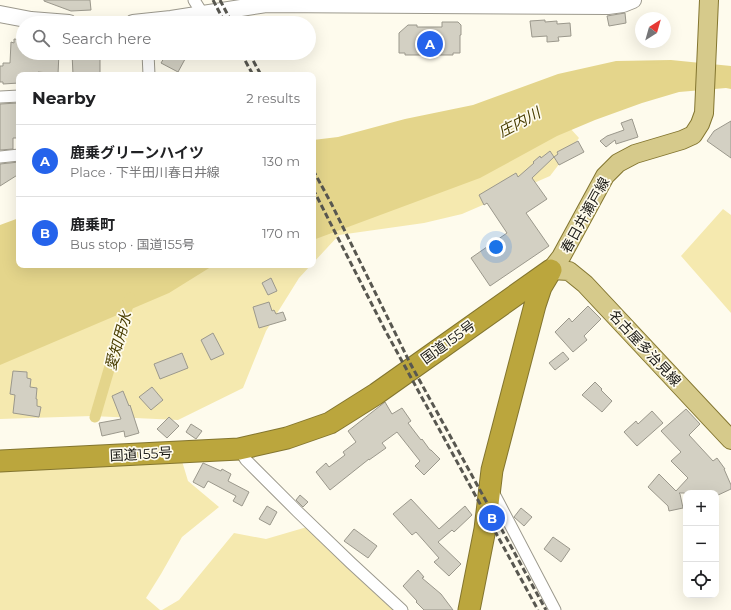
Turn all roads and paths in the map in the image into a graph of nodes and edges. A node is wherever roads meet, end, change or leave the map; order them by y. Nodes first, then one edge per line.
1 (633, 0) edge
2 (265, 2) edge
3 (198, 7) edge
4 (708, 8) edge
5 (0, 14) edge
6 (169, 16) edge
7 (16, 17) edge
8 (149, 60) edge
9 (150, 72) edge
10 (16, 96) edge
11 (0, 97) edge
12 (16, 155) edge
13 (0, 157) edge
14 (551, 270) junction
15 (731, 440) edge
16 (239, 449) junction
17 (0, 461) edge
18 (490, 486) junction
19 (402, 610) edge
20 (469, 610) edge
21 (555, 610) edge

1 - 2 main road
2 - 3 main road
3 - 6 main road
4 - 14 main road, 春日井瀬戸線
5 - 7 main road
8 - 9 street
10 - 11 street
12 - 13 street
14 - 15 main road, 名古屋多治見線
14 - 16 highway, 国道155号
14 - 18 highway
16 - 17 highway, 国道155号
16 - 19 street
18 - 20 highway
18 - 21 street

